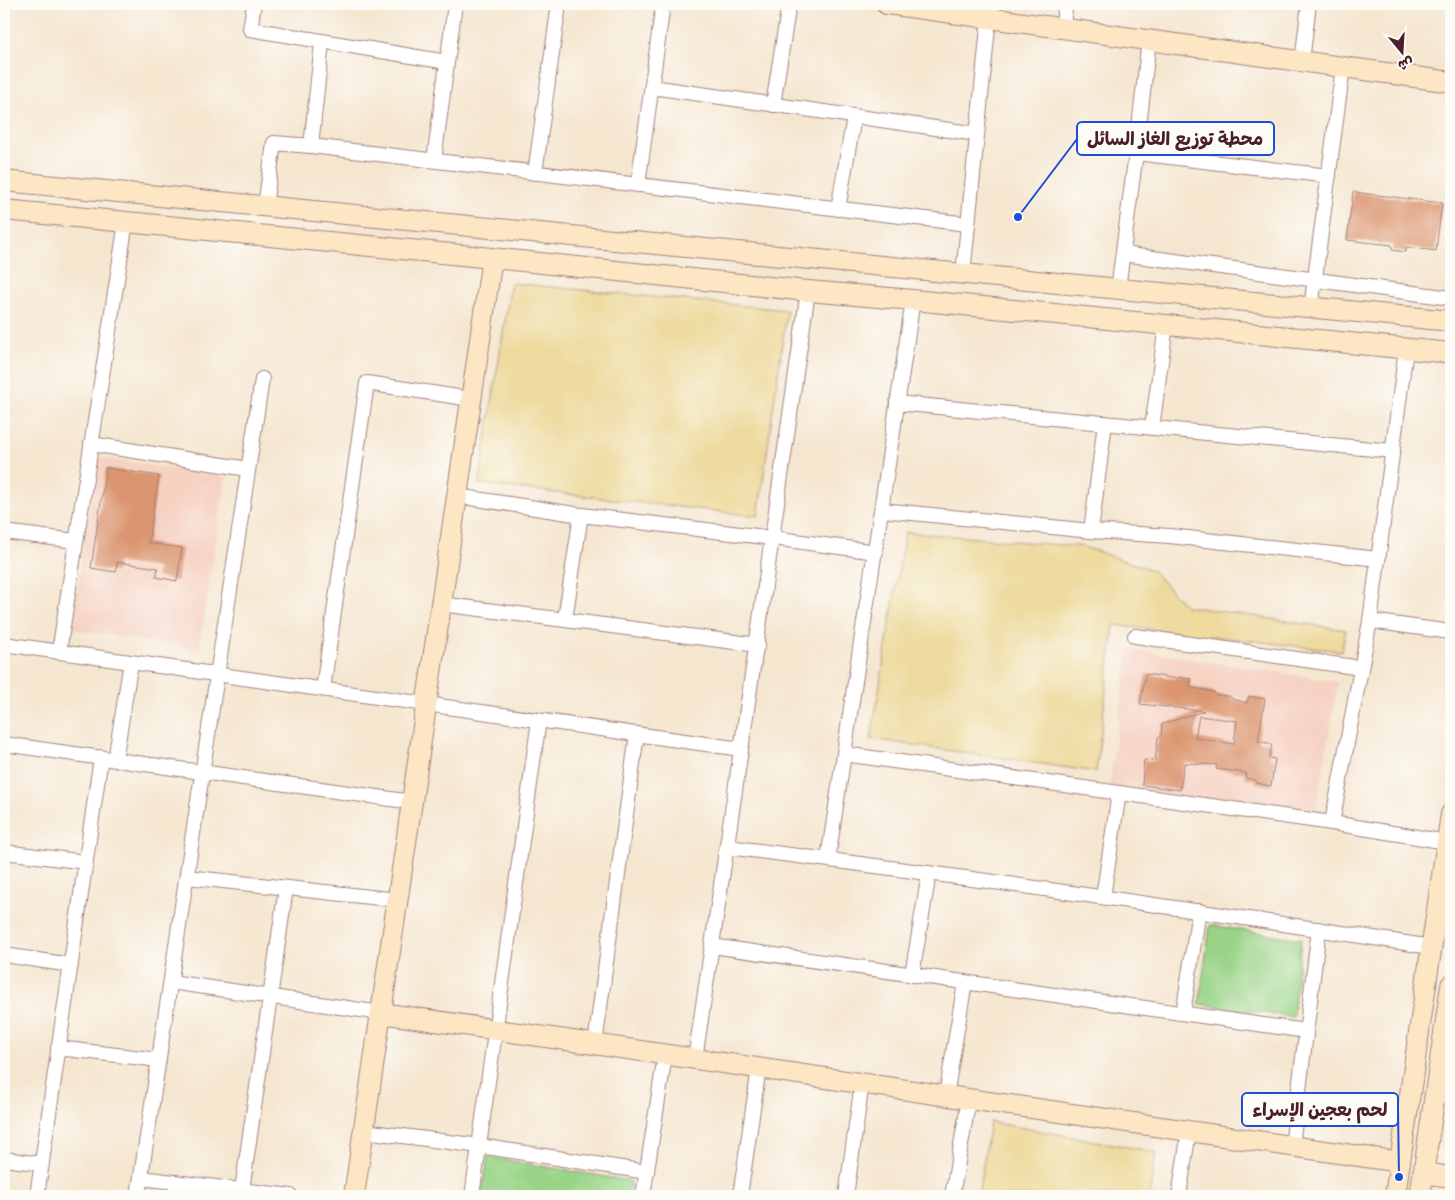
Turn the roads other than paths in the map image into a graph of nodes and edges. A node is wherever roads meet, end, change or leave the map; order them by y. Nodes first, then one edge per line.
1 (254, 4) edge
2 (455, 4) edge
3 (559, 4) edge
4 (663, 4) edge
5 (789, 4) edge
6 (887, 4) edge
7 (1066, 4) edge
8 (1309, 4) edge
9 (951, 8) edge
10 (977, 12) edge
11 (1062, 28) junction
12 (1149, 40) junction
13 (322, 42) junction
14 (1302, 61) junction
15 (447, 62) junction
16 (1343, 67) junction
17 (1451, 82) edge
18 (652, 88) junction
19 (773, 105) junction
20 (854, 117) junction
21 (977, 134) junction
22 (311, 146) junction
23 (1136, 153) junction
24 (434, 160) junction
25 (535, 172) junction
26 (1328, 176) junction
27 (4, 181) edge
28 (638, 185) junction
29 (265, 206) junction
30 (838, 209) junction
31 (4, 210) edge
32 (126, 222) junction
33 (968, 224) junction
34 (586, 237) junction
35 (1123, 254) junction
36 (492, 258) junction
37 (582, 268) junction
38 (963, 274) junction
39 (1315, 279) junction
40 (1118, 289) junction
41 (808, 291) junction
42 (1451, 298) edge
43 (913, 300) junction
44 (1311, 308) junction
45 (1451, 321) edge
46 (1166, 325) junction
47 (1406, 349) junction
48 (1451, 353) edge
49 (262, 380) dead end
50 (471, 399) junction
51 (897, 403) junction
52 (1106, 423) junction
53 (1152, 428) junction
54 (91, 444) junction
55 (1393, 451) junction
56 (248, 468) junction
57 (457, 496) junction
58 (882, 510) junction
59 (581, 514) junction
60 (1091, 531) junction
61 (4, 532) edge
62 (773, 538) junction
63 (76, 541) junction
64 (876, 552) junction
65 (1378, 559) junction
66 (441, 604) junction
67 (565, 620) junction
68 (1370, 621) junction
69 (1451, 632) edge
70 (1135, 636) dead end
71 (4, 644) edge
72 (758, 645) junction
73 (59, 652) junction
74 (131, 662) junction
75 (1361, 668) junction
76 (217, 674) junction
77 (323, 689) junction
78 (426, 704) junction
79 (539, 720) junction
80 (636, 734) junction
81 (4, 744) edge
82 (741, 749) junction
83 (844, 754) junction
84 (101, 758) junction
85 (115, 760) junction
86 (202, 772) junction
87 (1119, 793) junction
88 (412, 802) junction
89 (1451, 814) edge
90 (1332, 823) junction
91 (1447, 842) junction
92 (727, 847) junction
93 (4, 852) edge
94 (828, 859) junction
95 (86, 862) junction
96 (929, 874) junction
97 (187, 877) junction
98 (286, 888) junction
99 (1103, 897) junction
100 (398, 900) junction
101 (1199, 911) junction
102 (1319, 929) junction
103 (712, 946) junction
104 (1431, 947) junction
105 (4, 954) edge
106 (71, 965) junction
107 (912, 975) junction
108 (171, 982) junction
109 (965, 982) junction
110 (1450, 994) edge
111 (270, 996) junction
112 (1423, 1002) junction
113 (381, 1013) junction
114 (1183, 1013) junction
115 (496, 1030) junction
116 (1306, 1031) junction
117 (595, 1044) junction
118 (58, 1048) junction
119 (665, 1055) junction
120 (1446, 1056) edge
121 (695, 1059) junction
122 (159, 1060) junction
123 (759, 1068) junction
124 (862, 1083) junction
125 (946, 1096) junction
126 (968, 1099) junction
127 (364, 1131) junction
128 (1189, 1131) junction
129 (480, 1146) junction
130 (1292, 1146) junction
131 (4, 1159) edge
132 (1400, 1162) junction
133 (42, 1164) junction
134 (647, 1172) junction
135 (1424, 1173) junction
136 (1451, 1177) edge
137 (141, 1178) junction
138 (242, 1190) junction
139 (37, 1196) edge
140 (138, 1196) edge
141 (291, 1196) edge
142 (354, 1196) edge
143 (472, 1196) edge
144 (643, 1196) edge
145 (740, 1196) edge
146 (846, 1196) edge
147 (952, 1196) edge
148 (1179, 1196) edge
149 (1395, 1196) edge
150 (1420, 1196) edge

1 - 13 street
2 - 15 street
3 - 25 street
4 - 18 street
5 - 19 street
6 - 9 main road
7 - 11 street
8 - 14 street
9 - 10 main road
10 - 11 main road
10 - 21 street
11 - 12 main road
12 - 14 main road
12 - 23 street
13 - 15 street
13 - 22 street
14 - 16 main road
15 - 24 street
16 - 17 main road
16 - 26 street
18 - 19 street
18 - 28 street
19 - 20 street
20 - 21 street
20 - 30 street
21 - 33 street
22 - 24 street
22 - 29 street
23 - 26 street
23 - 35 street
24 - 25 street
25 - 28 street
26 - 39 street
27 - 29 main road
28 - 30 street
29 - 34 main road
30 - 33 street
31 - 32 main road
32 - 36 main road
32 - 54 street
33 - 38 street
34 - 37 main road
34 - 38 main road
35 - 39 street
35 - 40 street
36 - 37 main road
36 - 50 main road
37 - 41 main road
38 - 40 main road
39 - 42 street
39 - 44 street
40 - 44 main road
41 - 43 main road
41 - 62 street
43 - 46 main road
43 - 51 street
44 - 45 main road
46 - 47 main road
46 - 53 street
47 - 48 main road
47 - 55 street
49 - 56 street
50 - 57 main road
50 - 77 street
51 - 52 street
51 - 58 street
52 - 53 street
52 - 60 street
53 - 55 street
54 - 56 street
54 - 63 street
55 - 65 street
56 - 76 street
57 - 59 street
57 - 66 main road
58 - 60 street
58 - 64 street
59 - 62 street
59 - 67 street
60 - 65 street
61 - 63 street
62 - 64 street
62 - 72 street
63 - 73 street
64 - 83 street
65 - 68 street
66 - 67 street
66 - 78 main road
67 - 72 street
68 - 69 street
68 - 75 street
70 - 75 street
71 - 73 street
72 - 82 street
73 - 74 street
74 - 76 street
74 - 85 street
75 - 90 street
76 - 77 street
76 - 86 street
77 - 78 street
78 - 79 street
78 - 88 main road
79 - 80 street
79 - 115 street
80 - 82 street
80 - 117 street
81 - 84 street
82 - 92 street
83 - 87 street
83 - 94 street
84 - 85 street
84 - 95 street
85 - 86 street
86 - 88 street
86 - 97 street
87 - 90 street
87 - 99 street
88 - 100 main road
89 - 91 main road
90 - 91 street
91 - 104 main road
92 - 94 street
92 - 103 street
93 - 95 street
94 - 96 street
95 - 106 street
96 - 99 street
96 - 107 street
97 - 98 street
97 - 108 street
98 - 100 street
98 - 111 street
99 - 101 street
100 - 113 main road
101 - 102 street
101 - 114 street
102 - 104 street
102 - 116 street
103 - 107 street
103 - 121 street
104 - 112 main road
105 - 106 street
106 - 118 street
107 - 109 street
108 - 111 street
108 - 122 street
109 - 114 street
109 - 125 street
110 - 112 main road
110 - 120 main road
111 - 113 street
111 - 138 street
112 - 132 main road
113 - 115 main road
113 - 127 main road
114 - 116 street
115 - 117 main road
115 - 129 street
116 - 130 street
117 - 119 main road
118 - 122 street
118 - 133 street
119 - 121 main road
119 - 134 street
120 - 135 main road
121 - 123 main road
122 - 137 street
123 - 124 main road
123 - 145 street
124 - 125 main road
124 - 146 street
125 - 126 main road
126 - 128 main road
126 - 147 street
127 - 129 street
127 - 142 main road
128 - 130 main road
128 - 148 street
129 - 134 street
129 - 143 street
130 - 132 main road
131 - 133 street
132 - 149 main road
133 - 139 street
134 - 144 street
135 - 136 main road
135 - 150 main road
137 - 138 street
137 - 140 street
138 - 141 street

